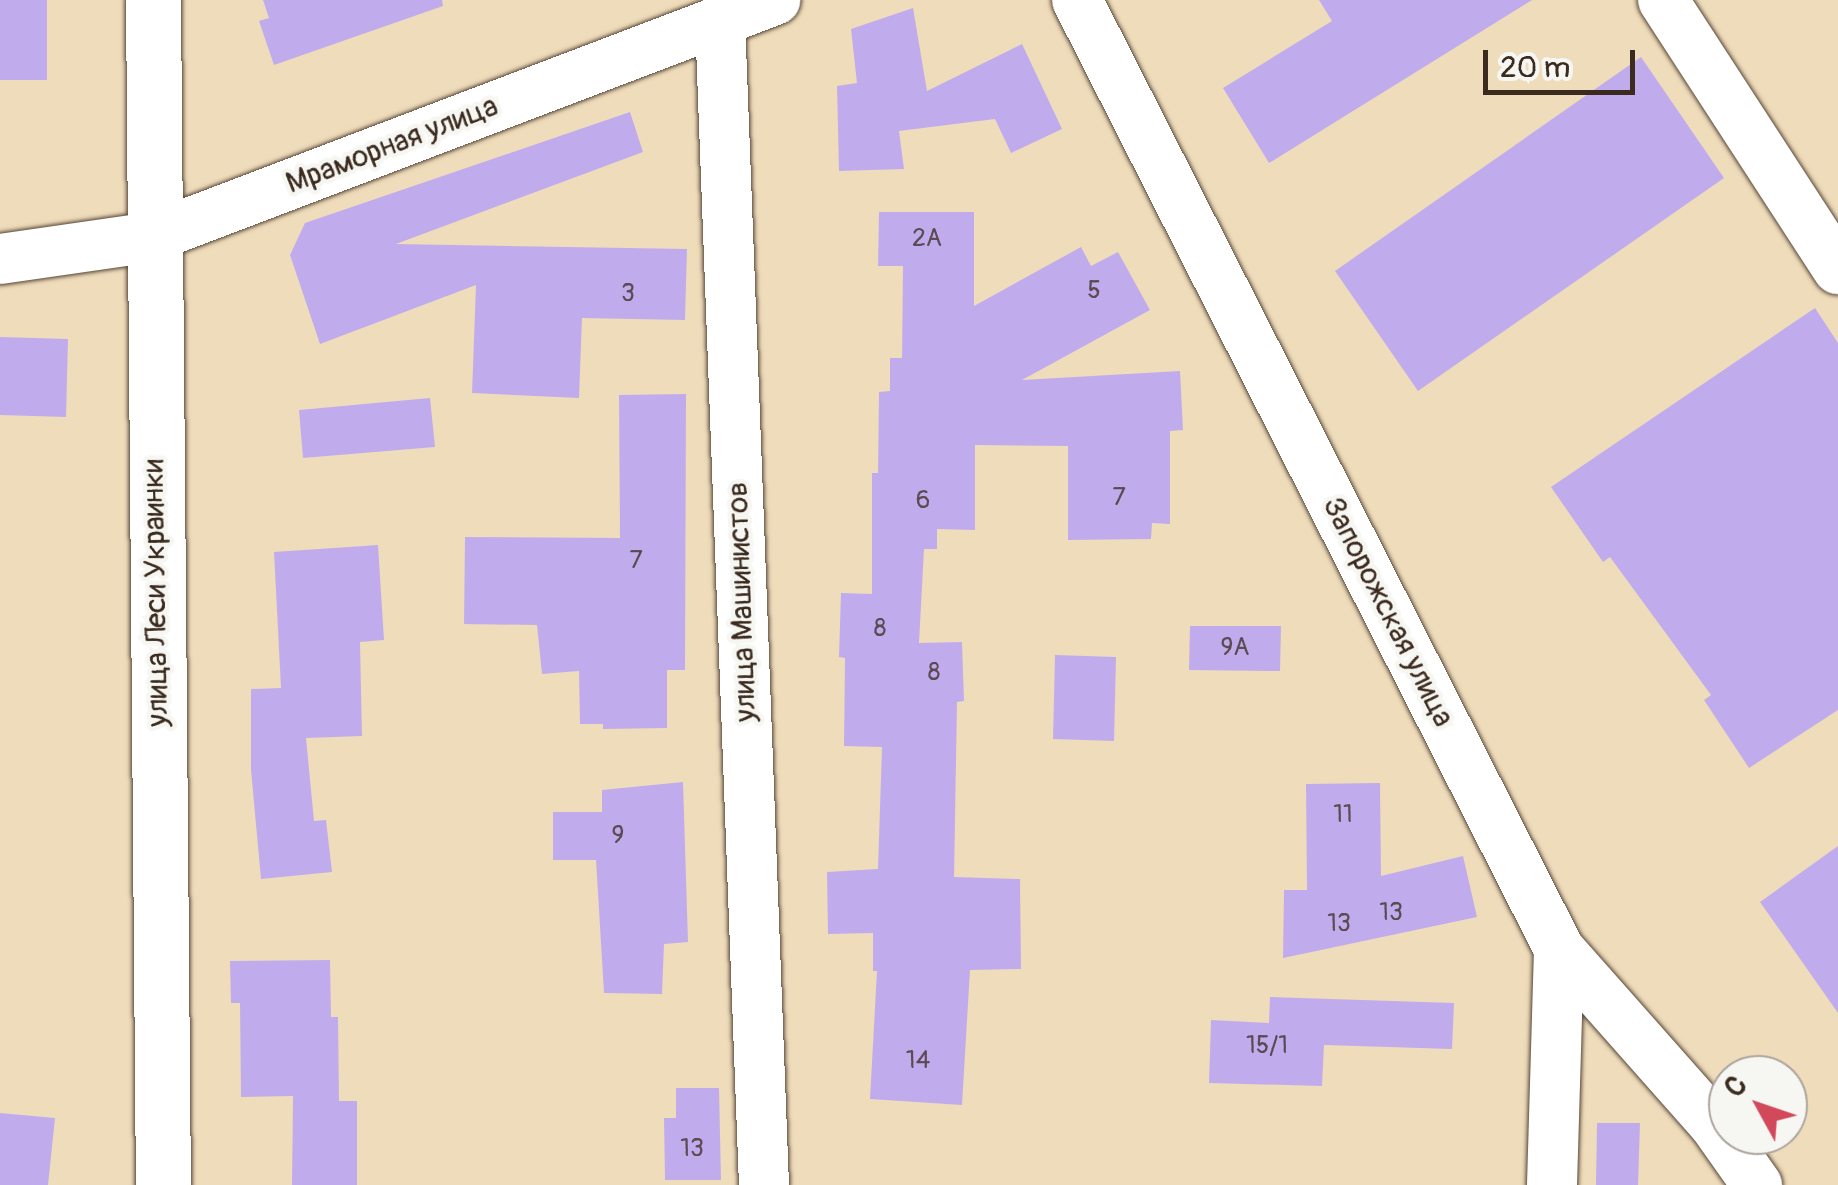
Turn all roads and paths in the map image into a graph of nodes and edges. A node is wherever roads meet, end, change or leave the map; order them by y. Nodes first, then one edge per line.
1 (153, 0) edge
2 (775, 0) edge
3 (1077, 0) edge
4 (1663, 0) edge
5 (720, 19) junction
6 (152, 237) junction
7 (0, 259) edge
8 (1838, 269) edge
9 (1560, 949) junction
10 (162, 1185) edge
11 (764, 1185) edge
12 (1552, 1185) edge
13 (1757, 1185) edge

1 - 6 main road, улица Леси Украинки
2 - 5 street, Мраморная улица
3 - 9 street, Запорожская улица
4 - 8 street
5 - 6 street, Мраморная улица
5 - 11 street, улица Машинистов
6 - 7 street, Мраморная улица
6 - 10 main road, улица Леси Украинки
9 - 12 street
9 - 13 street, Запорожская улица

